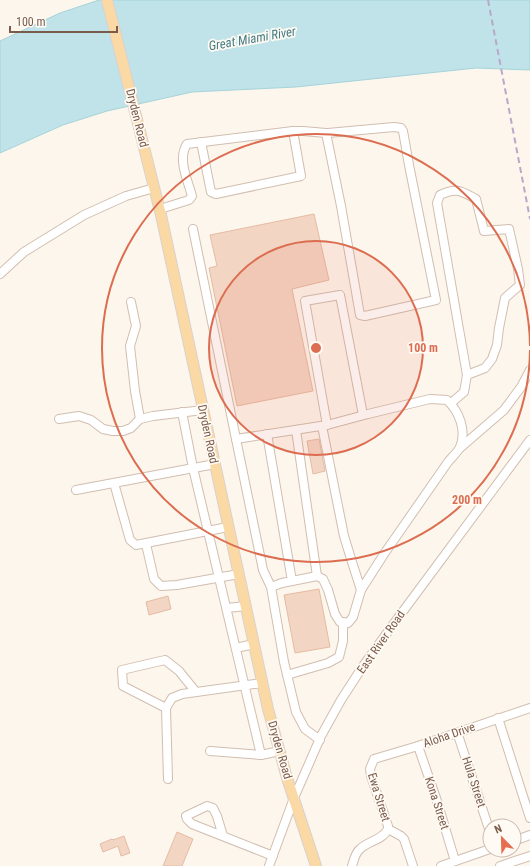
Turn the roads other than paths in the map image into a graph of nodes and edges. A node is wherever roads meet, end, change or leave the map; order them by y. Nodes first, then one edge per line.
1 (107, 0) edge
2 (293, 131) junction
3 (326, 133) junction
4 (202, 142) junction
5 (154, 188) junction
6 (160, 210) junction
7 (193, 229) dead end
8 (0, 274) edge
9 (131, 302) dead end
10 (530, 370) edge
11 (467, 375) junction
12 (451, 403) junction
13 (203, 410) junction
14 (182, 412) junction
15 (363, 415) junction
16 (140, 418) junction
17 (59, 419) dead end
18 (325, 425) junction
19 (296, 430) junction
20 (267, 434) junction
21 (236, 439) junction
22 (530, 440) edge
23 (460, 448) junction
24 (215, 464) junction
25 (193, 468) junction
26 (114, 483) junction
27 (76, 490) dead end
28 (228, 527) junction
29 (208, 531) junction
30 (146, 544) junction
31 (239, 574) junction
32 (317, 576) junction
33 (220, 578) junction
34 (292, 581) junction
35 (271, 587) junction
36 (361, 590) junction
37 (246, 606) junction
38 (227, 608) junction
39 (343, 622) junction
40 (254, 644) junction
41 (236, 648) junction
42 (287, 675) junction
43 (262, 683) junction
44 (245, 686) junction
45 (196, 692) junction
46 (166, 708) junction
47 (530, 708) edge
48 (498, 718) junction
49 (457, 732) junction
50 (320, 740) junction
51 (418, 746) junction
52 (280, 750) junction
53 (210, 751) dead end
54 (261, 754) junction
55 (371, 766) joint
56 (168, 779) dead end
57 (294, 798) junction
58 (485, 818) edge
59 (530, 818) edge
60 (388, 829) junction
61 (223, 836) junction
62 (482, 852) edge
63 (273, 856) junction
64 (530, 856) edge
65 (455, 861) junction
66 (269, 866) edge
67 (316, 866) edge
68 (352, 866) edge
69 (413, 866) edge
70 (441, 866) edge
71 (500, 866) edge

1 - 5 main road, Dryden Road
2 - 3 street
2 - 4 street
2 - 4 street
3 - 3 street
4 - 6 street
5 - 6 main road, Dryden Road
5 - 8 street
6 - 13 main road, Dryden Road
7 - 21 street
9 - 16 street
10 - 23 street
11 - 11 street
11 - 12 street
12 - 15 street
12 - 23 street
13 - 14 street
13 - 24 main road, Dryden Road
14 - 16 street
14 - 25 street
15 - 18 street
15 - 18 street
16 - 17 street
18 - 19 street
18 - 36 street
19 - 20 street
19 - 32 street
20 - 21 street
20 - 34 street
21 - 35 street
22 - 50 street, East River Road
23 - 36 street
24 - 25 street
24 - 28 main road, Dryden Road
25 - 26 street
25 - 29 street
26 - 27 street
26 - 30 street
28 - 29 street
28 - 31 main road, Dryden Road
29 - 30 street
29 - 33 street
30 - 33 street
31 - 33 street
31 - 37 main road, Dryden Road
32 - 34 street
32 - 39 street
33 - 38 street
34 - 35 street
35 - 42 street
36 - 39 street
37 - 38 street
37 - 40 main road, Dryden Road
38 - 41 street
39 - 42 street
40 - 41 street
40 - 43 main road, Dryden Road
41 - 44 street
42 - 50 street
43 - 44 street
43 - 52 main road, Dryden Road
44 - 45 street
44 - 54 street
45 - 46 street
45 - 46 street
46 - 56 street
47 - 48 street, Aloha Drive
48 - 49 street, Aloha Drive
48 - 59 street
49 - 51 street, Aloha Drive
49 - 58 street, Hula Street
50 - 57 street, East River Road
51 - 55 street, Aloha Drive
51 - 65 street, Kona Street
52 - 54 street
52 - 57 main road, Dryden Road
53 - 54 street
55 - 60 street, Ewa Street
57 - 63 street, East River Road
57 - 67 main road, Dryden Road
60 - 68 street
60 - 69 street, Ewa Street
61 - 61 street
61 - 63 street
62 - 65 street
63 - 66 street, East River Road
64 - 71 street
65 - 70 street

